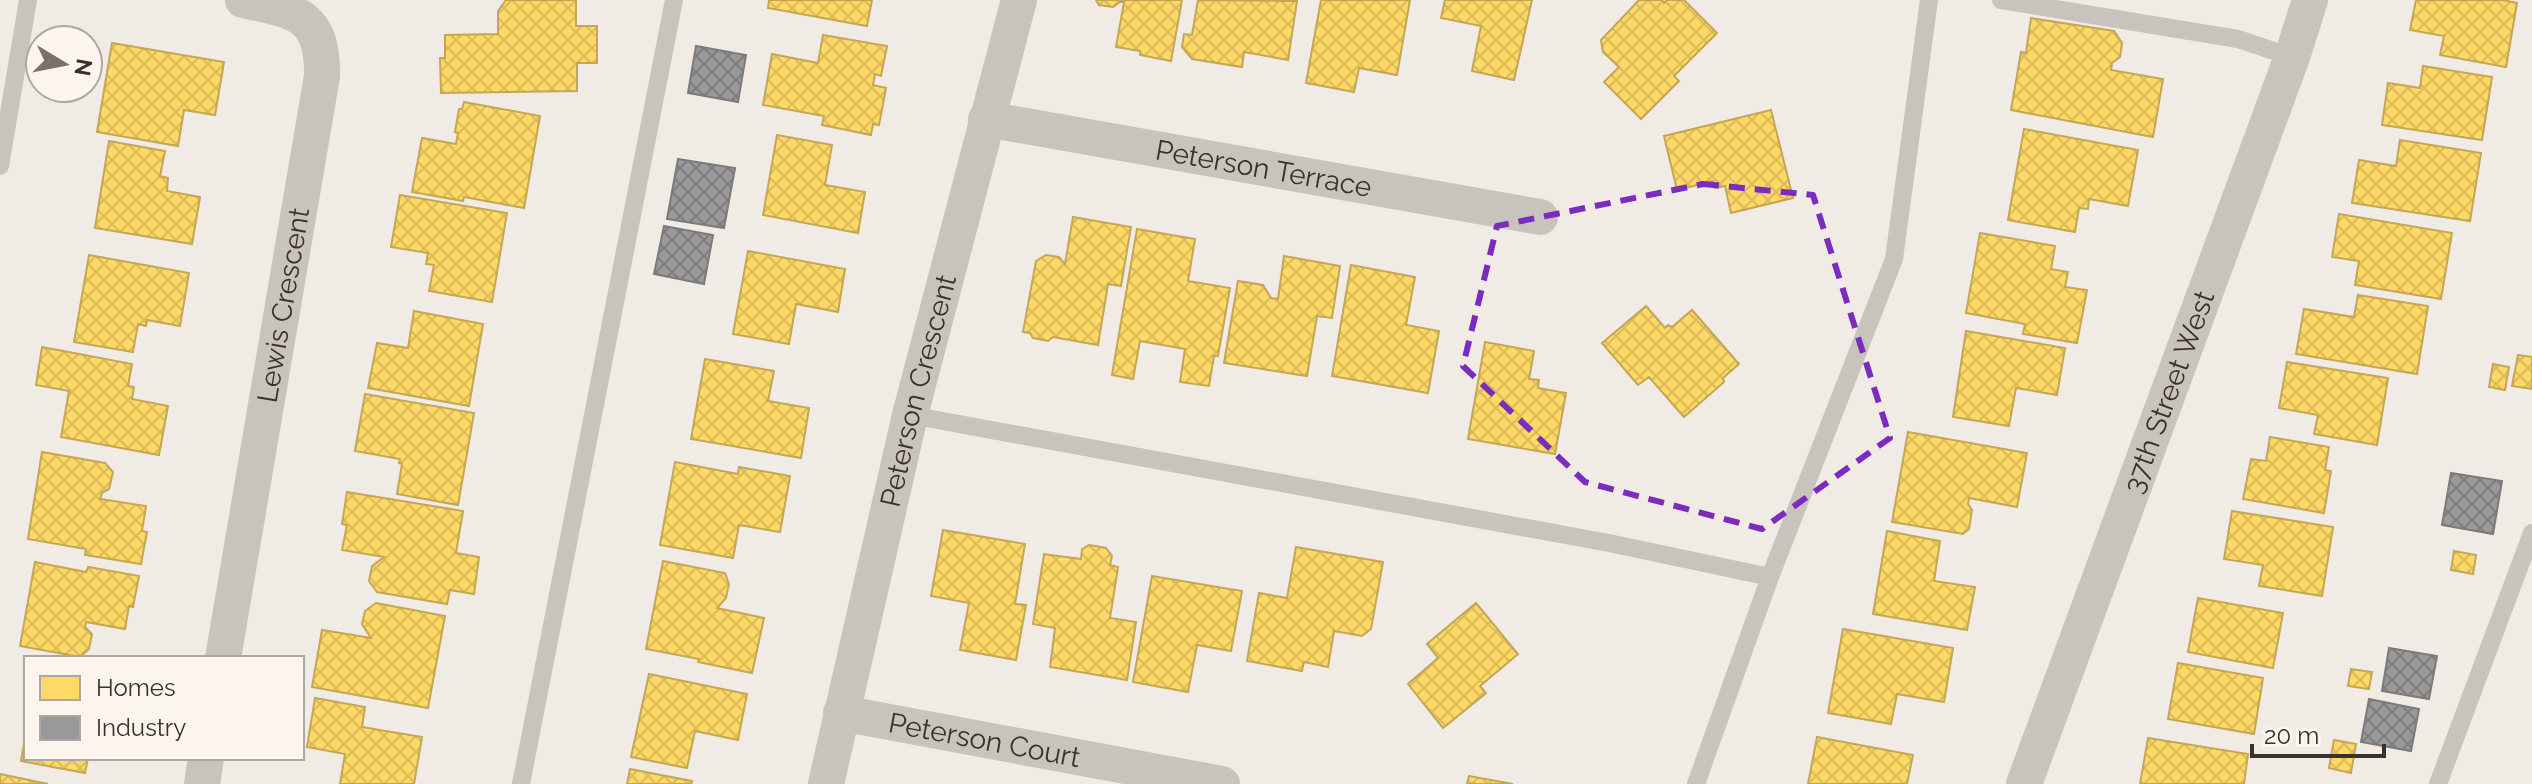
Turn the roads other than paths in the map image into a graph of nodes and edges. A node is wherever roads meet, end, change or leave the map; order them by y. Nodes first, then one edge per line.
1 (28, 0) edge
2 (243, 0) edge
3 (674, 0) edge
4 (1019, 0) edge
5 (1929, 0) edge
6 (2001, 0) edge
7 (2310, 0) edge
8 (2292, 57) junction
9 (986, 119) junction
10 (0, 166) edge
11 (1540, 217) dead end
12 (910, 415) junction
13 (2532, 533) edge
14 (1770, 577) junction
15 (223, 656) edge
16 (841, 713) junction
17 (206, 760) edge
18 (202, 784) edge
19 (521, 784) edge
20 (826, 784) edge
21 (1222, 784) edge
22 (1696, 784) edge
23 (2024, 784) edge
24 (2438, 784) edge

1 - 10 lane
2 - 15 street, Lewis Crescent
3 - 19 lane
4 - 9 street, Peterson Crescent
5 - 14 lane
6 - 8 lane
7 - 8 street, 37th Street West
8 - 23 street, 37th Street West
9 - 11 street, Peterson Terrace
9 - 12 street, Peterson Crescent
12 - 14 lane
12 - 16 street, Peterson Crescent
13 - 24 lane
14 - 22 lane
16 - 20 street, Peterson Crescent
16 - 21 street, Peterson Court
17 - 18 street

